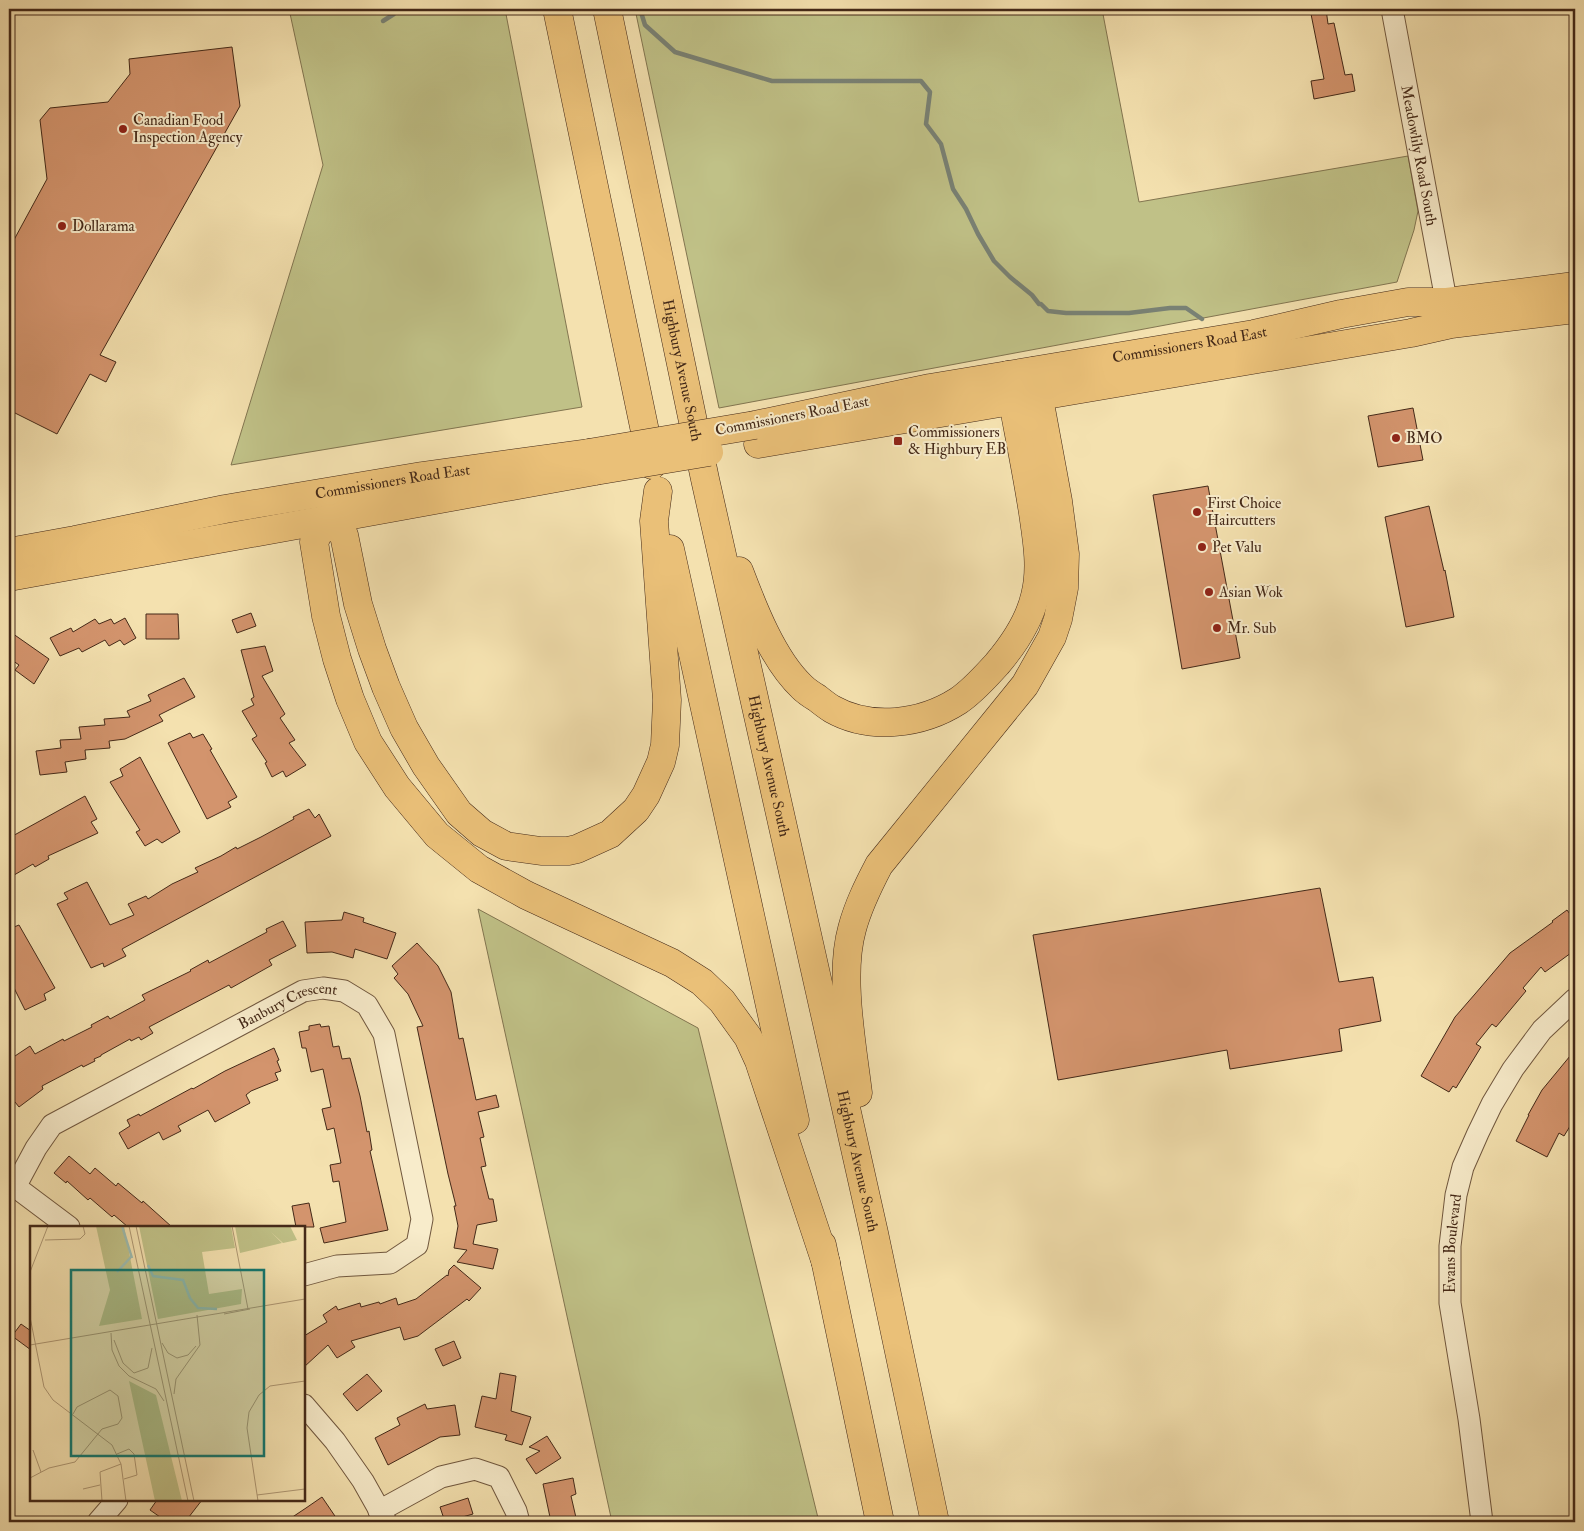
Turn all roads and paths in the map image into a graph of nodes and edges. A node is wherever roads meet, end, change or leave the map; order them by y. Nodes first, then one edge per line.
1 (556, 9) edge
2 (607, 9) edge
3 (1392, 9) edge
4 (1575, 286) edge
5 (1575, 309) edge
6 (1449, 313) junction
7 (1037, 384) junction
8 (1010, 388) junction
9 (592, 462) junction
10 (705, 479) junction
11 (658, 491) junction
12 (322, 492) junction
13 (328, 519) junction
14 (9, 552) edge
15 (9, 577) edge
16 (1575, 999) edge
17 (12, 1184) edge
18 (69, 1226) edge
19 (874, 1233) junction
20 (826, 1263) junction
21 (305, 1275) edge
22 (305, 1406) edge
23 (116, 1501) edge
24 (383, 1516) edge
25 (98, 1522) edge
26 (519, 1522) edge
27 (880, 1522) edge
28 (935, 1522) edge
29 (1482, 1522) edge

1 - 11 main road
2 - 10 main road, Highbury Avenue South
3 - 6 street, Meadowlily Road South
4 - 6 main road, Commissioners Road East
5 - 6 main road, Commissioners Road East
6 - 7 main road, Commissioners Road East
7 - 8 main road, Commissioners Road East
7 - 19 main road
8 - 9 main road, Commissioners Road East, bridge
8 - 10 main road
9 - 12 main road, Commissioners Road East
9 - 13 main road, Commissioners Road East
10 - 19 main road, Highbury Avenue South
11 - 13 main road
11 - 20 main road
12 - 13 main road
12 - 14 main road, Commissioners Road East
13 - 15 main road, Commissioners Road East
13 - 20 main road
16 - 29 street, Evans Boulevard
17 - 18 street
17 - 21 street, Banbury Crescent
19 - 28 main road, Highbury Avenue South
20 - 27 main road
22 - 24 street
23 - 25 street
24 - 26 street

